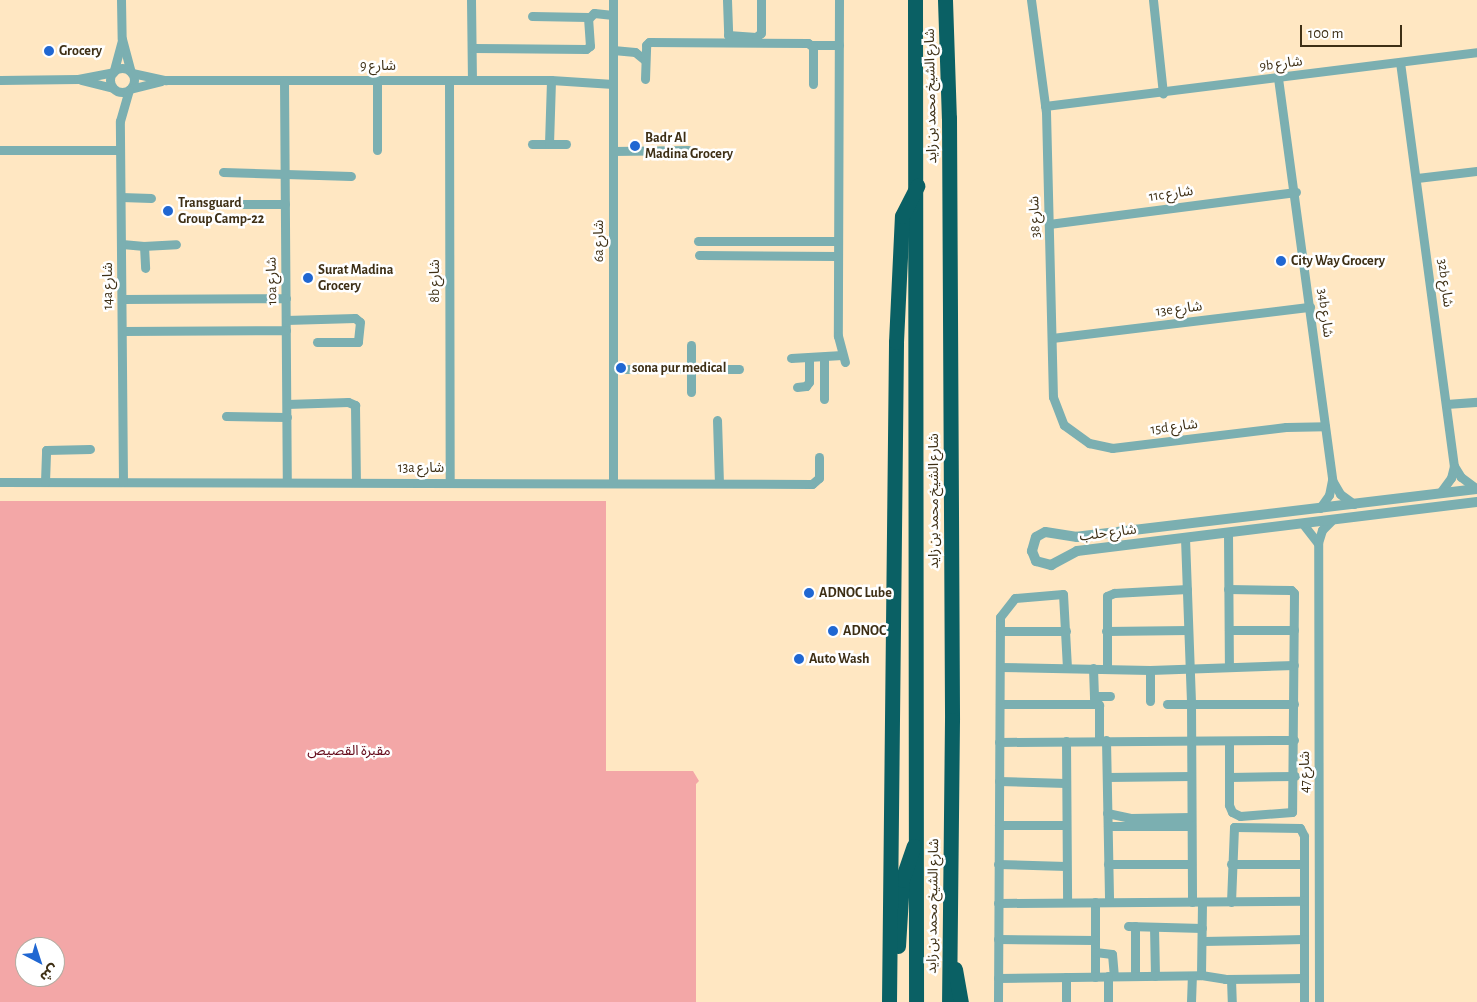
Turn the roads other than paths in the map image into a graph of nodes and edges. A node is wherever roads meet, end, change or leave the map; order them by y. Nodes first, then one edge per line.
1 (121, 0) edge
2 (471, 0) edge
3 (613, 0) edge
4 (728, 0) edge
5 (761, 0) edge
6 (839, 0) edge
7 (915, 0) edge
8 (945, 0) edge
9 (1031, 0) edge
10 (1153, 0) edge
11 (613, 14) junction
12 (532, 16) dead end
13 (589, 18) junction
14 (122, 39) junction
15 (811, 45) junction
16 (839, 45) junction
17 (472, 48) junction
18 (613, 50) junction
19 (1477, 52) edge
20 (646, 60) junction
21 (1403, 62) junction
22 (113, 71) junction
23 (132, 73) junction
24 (1282, 78) junction
25 (78, 79) junction
26 (645, 79) dead end
27 (0, 80) edge
28 (166, 80) junction
29 (284, 80) junction
30 (377, 80) junction
31 (449, 80) junction
32 (472, 80) junction
33 (551, 80) junction
34 (613, 80) junction
35 (813, 84) dead end
36 (112, 88) junction
37 (129, 90) junction
38 (1166, 93) junction
39 (1045, 109) junction
40 (532, 144) dead end
41 (549, 144) junction
42 (566, 144) dead end
43 (0, 150) edge
44 (120, 150) junction
45 (377, 150) dead end
46 (613, 150) junction
47 (688, 150) dead end
48 (1477, 171) edge
49 (223, 172) dead end
50 (285, 173) junction
51 (351, 176) dead end
52 (1417, 178) junction
53 (917, 186) junction
54 (1296, 192) junction
55 (121, 197) junction
56 (151, 198) dead end
57 (224, 204) dead end
58 (285, 204) junction
59 (1049, 224) junction
60 (698, 241) dead end
61 (838, 241) junction
62 (122, 244) junction
63 (176, 244) dead end
64 (144, 246) junction
65 (699, 255) dead end
66 (838, 256) junction
67 (145, 268) dead end
68 (286, 298) junction
69 (122, 299) junction
70 (1310, 307) junction
71 (286, 320) junction
72 (286, 330) junction
73 (122, 331) junction
74 (1052, 338) junction
75 (317, 342) dead end
76 (690, 345) dead end
77 (791, 358) dead end
78 (809, 358) junction
79 (824, 358) junction
80 (614, 369) junction
81 (691, 369) junction
82 (740, 369) dead end
83 (810, 379) junction
84 (824, 379) junction
85 (797, 387) dead end
86 (691, 392) dead end
87 (824, 399) dead end
88 (1477, 403) edge
89 (287, 404) junction
90 (1447, 407) junction
91 (226, 416) dead end
92 (287, 417) junction
93 (717, 420) dead end
94 (1325, 423) junction
95 (1069, 430) joint
96 (90, 449) dead end
97 (818, 457) dead end
98 (1454, 466) junction
99 (1332, 480) junction
100 (0, 482) edge
101 (45, 482) junction
102 (123, 482) junction
103 (288, 482) junction
104 (356, 482) junction
105 (450, 482) junction
106 (613, 482) junction
107 (719, 483) junction
108 (1477, 488) edge
109 (1440, 493) junction
110 (1474, 503) edge
111 (1354, 504) junction
112 (1320, 508) junction
113 (1332, 521) junction
114 (1302, 524) junction
115 (1228, 533) junction
116 (1185, 538) junction
117 (1318, 543) junction
118 (1187, 589) junction
119 (1228, 589) junction
120 (1188, 630) junction
121 (1229, 630) junction
122 (1294, 630) junction
123 (1000, 631) junction
124 (1066, 631) junction
125 (1106, 631) junction
126 (1294, 665) junction
127 (1000, 667) junction
128 (1230, 667) junction
129 (1067, 668) junction
130 (1093, 668) junction
131 (1107, 668) junction
132 (1190, 668) junction
133 (1150, 670) junction
134 (1110, 696) dead end
135 (1096, 700) junction
136 (1150, 701) dead end
137 (1000, 704) junction
138 (1167, 704) dead end
139 (1191, 704) junction
140 (1294, 704) junction
141 (1103, 740) junction
142 (1294, 740) junction
143 (1066, 741) junction
144 (1190, 741) junction
145 (1229, 741) junction
146 (999, 742) junction
147 (1191, 776) junction
148 (1294, 776) junction
149 (1107, 777) junction
150 (1229, 778) junction
151 (999, 781) junction
152 (1066, 783) junction
153 (1107, 812) junction
154 (1191, 821) junction
155 (999, 826) junction
156 (1066, 826) junction
157 (1108, 826) junction
158 (916, 843) junction
159 (998, 864) junction
160 (1108, 864) junction
161 (1192, 864) junction
162 (1231, 864) junction
163 (1304, 864) junction
164 (1066, 866) junction
165 (1304, 901) junction
166 (1066, 902) junction
167 (1095, 902) junction
168 (1109, 902) junction
169 (1192, 902) junction
170 (1202, 902) junction
171 (1231, 902) junction
172 (998, 903) junction
173 (1154, 927) junction
174 (1202, 928) junction
175 (998, 939) junction
176 (1304, 939) junction
177 (949, 940) junction
178 (1095, 940) junction
179 (1202, 941) junction
180 (1095, 952) junction
181 (1197, 975) junction
182 (1111, 976) junction
183 (1135, 976) junction
184 (1155, 976) junction
185 (1066, 977) junction
186 (1096, 977) junction
187 (998, 978) junction
188 (1304, 978) junction
189 (1231, 979) junction
190 (889, 1002) edge
191 (896, 1002) edge
192 (916, 1002) edge
193 (949, 1002) edge
194 (961, 1002) edge
195 (998, 1002) edge
196 (1066, 1002) edge
197 (1108, 1002) edge
198 (1191, 1002) edge
199 (1232, 1002) edge
200 (1304, 1002) edge
201 (1320, 1002) edge

1 - 14 street
2 - 17 street
3 - 11 street, 6a شارع
4 - 5 street
6 - 16 street
7 - 53 highway, شارع الشيخ محمد بن زايد
8 - 177 highway, شارع الشيخ محمد بن زايد
9 - 39 street, شارع 38
10 - 38 street
11 - 13 street
11 - 18 street, 6a شارع
12 - 13 street
13 - 17 street
14 - 22 street
14 - 23 street
15 - 16 street
15 - 20 street
15 - 35 street
16 - 61 street
17 - 32 street
18 - 20 street
18 - 34 street, 6a شارع
19 - 21 street, 9b شارع
20 - 26 street
21 - 24 street, 9b شارع
21 - 52 street, 32b شارع
22 - 23 street
22 - 25 street
22 - 36 street
23 - 28 street, شارع 9
23 - 37 street
24 - 38 street, 9b شارع
24 - 54 street, 34b شارع
25 - 27 street
25 - 36 street
28 - 29 street, شارع 9
28 - 37 street, شارع 9
29 - 30 street, شارع 9
29 - 50 street, 10a شارع
30 - 31 street, شارع 9
30 - 45 street
31 - 32 street, شارع 9
31 - 105 street, 8b شارع
32 - 33 street, شارع 9
33 - 34 street, شارع 9
33 - 41 street
34 - 46 street, 6a شارع
36 - 37 street
37 - 44 street, 14a شارع
38 - 39 street, 9b شارع
39 - 59 street, شارع 38
40 - 41 street
41 - 42 street
43 - 44 street
44 - 55 street, 14a شارع
46 - 47 street
46 - 80 street, 6a شارع
48 - 52 street
49 - 50 street
50 - 51 street
50 - 58 street, 10a شارع
52 - 90 street, 32b شارع
53 - 158 highway, شارع الشيخ محمد بن زايد
53 - 190 highway
54 - 59 street, 11c شارع
54 - 70 street, 34b شارع
55 - 56 street
55 - 62 street, 14a شارع
57 - 58 street
58 - 68 street, 10a شارع
59 - 74 street, شارع 38
60 - 61 street
61 - 66 street
62 - 64 street
62 - 69 street, 14a شارع
63 - 64 street
64 - 67 street
65 - 66 street
66 - 79 street
68 - 69 street
68 - 71 street, 10a شارع
69 - 73 street, 14a شارع
70 - 74 street, 13e شارع
70 - 94 street, 34b شارع
71 - 72 street, 10a شارع
71 - 75 street
72 - 73 street
72 - 89 street, 10a شارع
73 - 102 street, 14a شارع
74 - 95 street, شارع 38
76 - 81 street
77 - 78 street
78 - 79 street
78 - 83 street
79 - 84 street
80 - 81 street
80 - 106 street, 6a شارع
81 - 82 street
81 - 86 street
83 - 84 street
83 - 85 street
84 - 87 street
88 - 90 street
89 - 92 street, 10a شارع
89 - 104 street
90 - 98 street, 32b شارع
91 - 92 street
92 - 103 street, 10a شارع
93 - 107 street
94 - 95 street, 15d شارع
94 - 99 street, 34b شارع
96 - 101 street
97 - 107 street, 13a شارع
98 - 108 street
98 - 109 street
99 - 111 street
99 - 112 street, 34b شارع
100 - 101 street, 13a شارع
101 - 102 street, 13a شارع
102 - 103 street, 13a شارع
103 - 104 street, 13a شارع
104 - 105 street, 13a شارع
105 - 106 street, 13a شارع
106 - 107 street, 13a شارع
108 - 109 street, شارع حلب
109 - 111 street, شارع حلب
110 - 113 street, شارع حلب
111 - 112 street, شارع حلب
112 - 116 street, شارع حلب
113 - 114 street, شارع حلب
113 - 117 street
114 - 115 street, شارع حلب
114 - 117 street
115 - 116 street, شارع حلب
115 - 119 street
116 - 118 street
117 - 201 street, شارع 47
118 - 120 street
118 - 125 street
119 - 121 street
119 - 122 street
120 - 125 street
120 - 132 street
121 - 122 street
121 - 128 street
122 - 126 street
123 - 124 street
123 - 124 street
123 - 127 street
124 - 129 street
125 - 131 street
126 - 128 street
126 - 140 street
127 - 129 street
127 - 137 street
128 - 132 street
129 - 130 street
130 - 131 street
130 - 135 street
131 - 133 street
132 - 133 street
132 - 139 street
133 - 136 street
134 - 135 street
135 - 137 street
135 - 141 street
137 - 146 street
138 - 139 street
139 - 140 street
139 - 144 street
140 - 142 street
141 - 143 street
141 - 144 street
141 - 149 street
142 - 145 street
142 - 148 street
143 - 146 street
143 - 152 street
144 - 145 street
144 - 147 street
145 - 150 street
146 - 151 street
147 - 149 street
147 - 154 street
148 - 150 street
148 - 150 street
149 - 153 street
151 - 152 street
151 - 155 street
152 - 156 street
153 - 154 street
153 - 157 street
154 - 157 street
154 - 161 street
155 - 156 street
155 - 159 street
156 - 164 street
157 - 160 street
158 - 191 highway
158 - 192 highway, شارع الشيخ محمد بن زايد
159 - 164 street
159 - 172 street
160 - 161 street
160 - 168 street
161 - 169 street
162 - 163 street
162 - 163 street
162 - 171 street
163 - 165 street
164 - 166 street
165 - 171 street
165 - 176 street
166 - 167 street
166 - 172 street
167 - 168 street
167 - 178 street
168 - 169 street
169 - 170 street
170 - 171 street
170 - 174 street
172 - 175 street
173 - 174 street
173 - 183 street
173 - 184 street
174 - 179 street
175 - 178 street
175 - 187 street
176 - 179 street
176 - 188 street
177 - 193 highway, شارع الشيخ محمد بن زايد
177 - 194 highway
178 - 180 street
179 - 181 street
180 - 182 street
180 - 186 street
181 - 184 street
181 - 189 street
181 - 198 street
182 - 183 street
182 - 186 street
182 - 197 street
183 - 184 street
185 - 186 street
185 - 187 street
185 - 196 street
187 - 195 street
188 - 189 street
188 - 200 street
189 - 199 street

